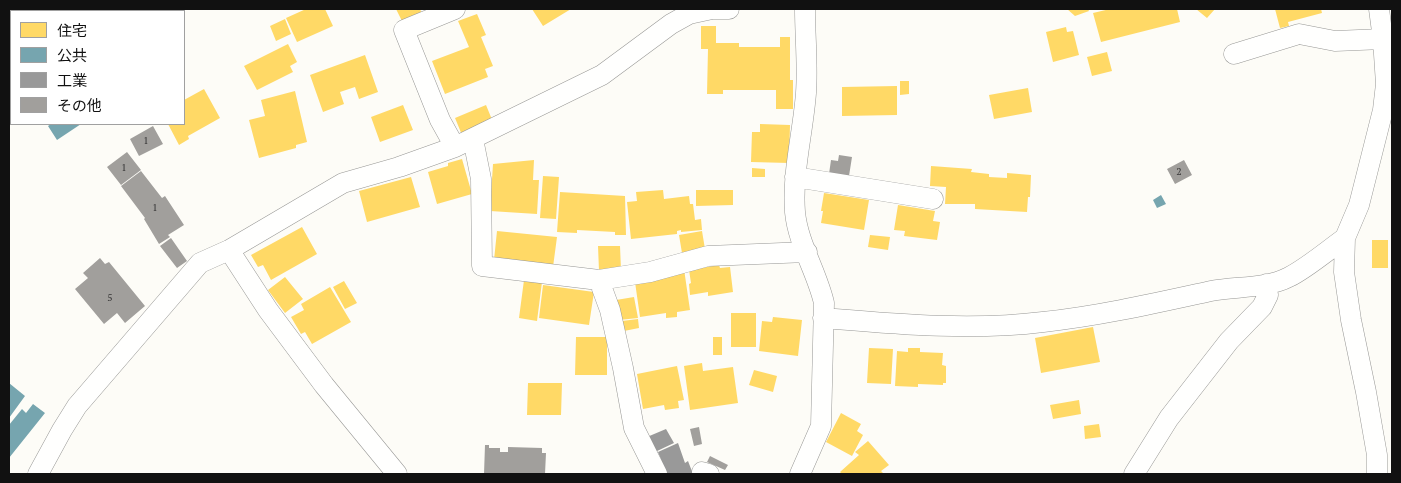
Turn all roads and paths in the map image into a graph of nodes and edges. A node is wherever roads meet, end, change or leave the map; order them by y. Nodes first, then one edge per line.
1 (455, 9) edge
2 (729, 9) edge
3 (805, 9) edge
4 (1379, 9) edge
5 (1384, 39) junction
6 (1234, 54) dead end
7 (464, 143) junction
8 (795, 177) junction
9 (933, 199) dead end
10 (1345, 238) junction
11 (229, 250) junction
12 (807, 252) junction
13 (599, 280) junction
14 (1266, 284) junction
15 (824, 318) junction
16 (38, 474) edge
17 (397, 474) edge
18 (656, 474) edge
19 (800, 474) edge
20 (1134, 474) edge
21 (1377, 474) edge

1 - 7 street
2 - 7 street
3 - 8 street
4 - 5 street
5 - 6 street
5 - 10 street
7 - 11 street
7 - 13 street
8 - 9 street
8 - 12 street
10 - 14 street
10 - 21 street
11 - 16 street
11 - 17 street
12 - 13 street
12 - 15 street
13 - 18 street
14 - 15 street
14 - 20 street
15 - 19 street

